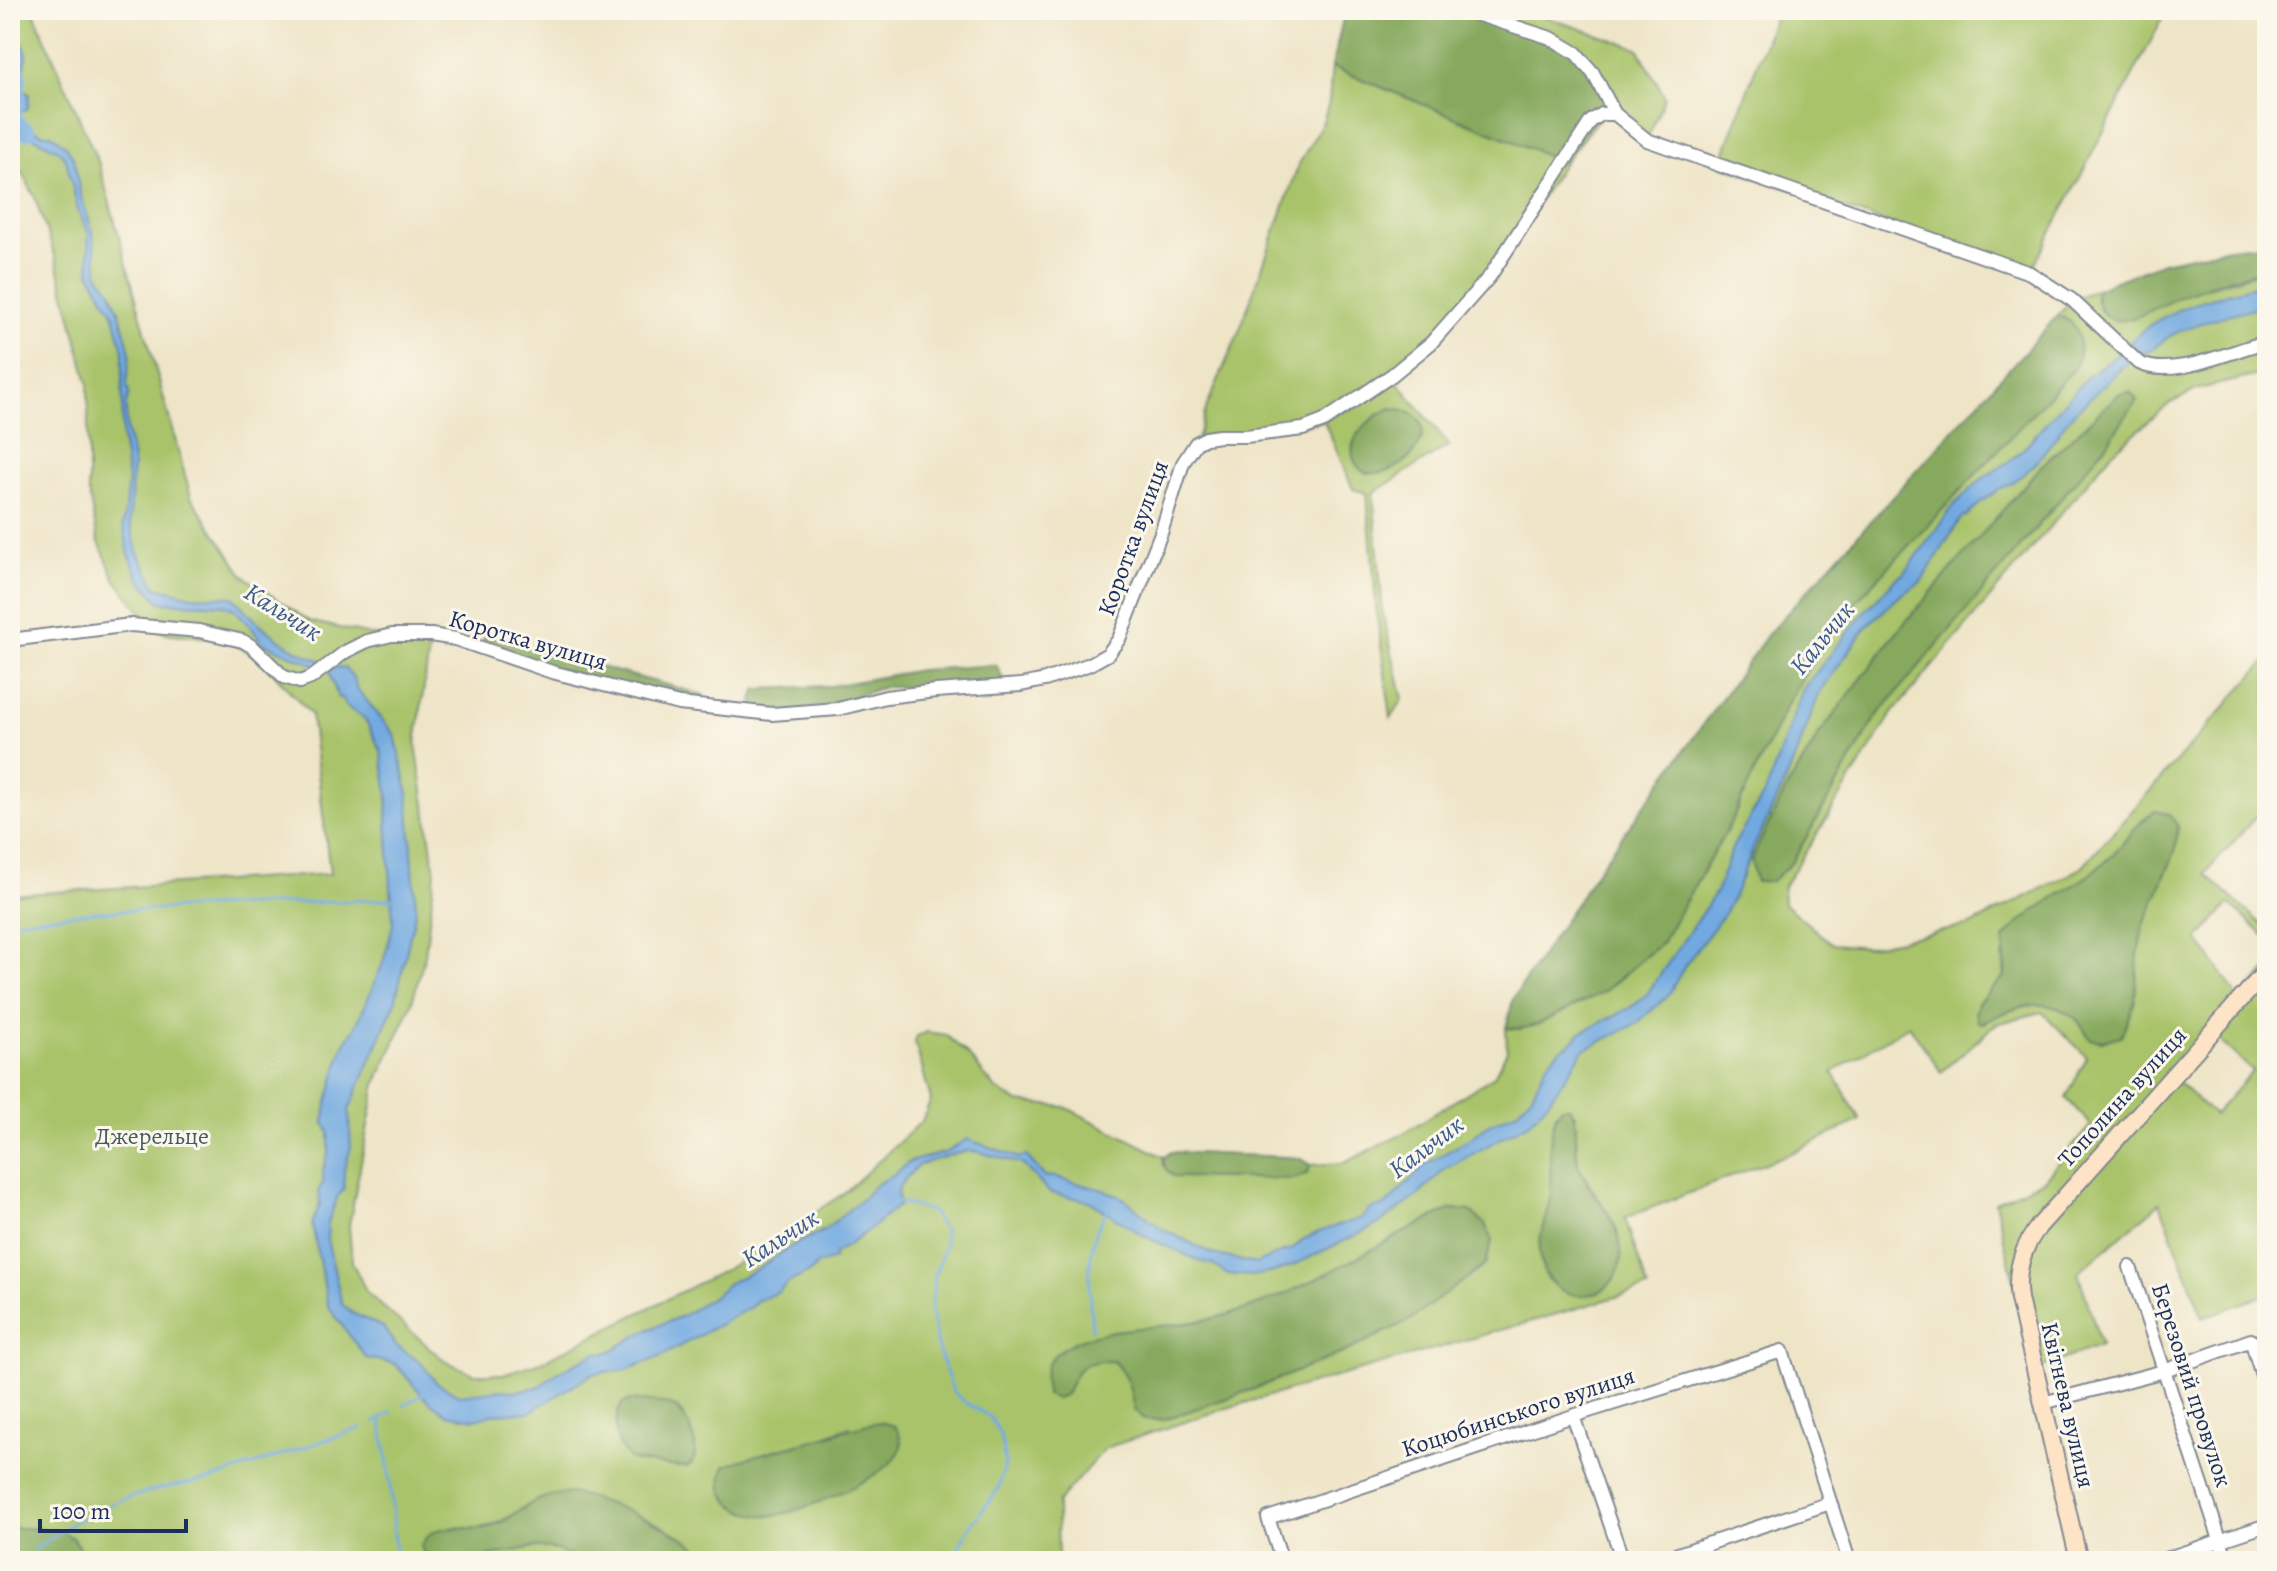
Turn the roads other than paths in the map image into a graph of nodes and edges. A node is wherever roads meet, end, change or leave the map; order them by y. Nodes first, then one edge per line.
1 (1463, 10) edge
2 (1615, 114) junction
3 (2267, 342) edge
4 (10, 640) edge
5 (2267, 970) edge
6 (2020, 1260) joint
7 (2130, 1267) dead end
8 (2164, 1371) junction
9 (2267, 1391) edge
10 (2043, 1403) junction
11 (1573, 1416) junction
12 (1830, 1503) junction
13 (2267, 1525) edge
14 (2220, 1539) junction
15 (1282, 1561) edge
16 (1623, 1561) edge
17 (1657, 1561) edge
18 (1849, 1561) edge
19 (2079, 1561) edge
20 (2159, 1561) edge
21 (2227, 1561) edge

1 - 2 street
2 - 3 street
2 - 4 street, Коротка вулиця
5 - 6 main road, Тополина вулиця
6 - 10 main road, Квітнева вулиця
7 - 8 street, Березовий провулок
8 - 9 street
8 - 10 street
8 - 14 street, Березовий провулок
10 - 19 main road, Квітнева вулиця
11 - 12 street, Коцюбинського вулиця
11 - 15 street, Коцюбинського вулиця
11 - 16 street
12 - 17 street
12 - 18 street
13 - 14 street
14 - 20 street
14 - 21 street, Березовий провулок

